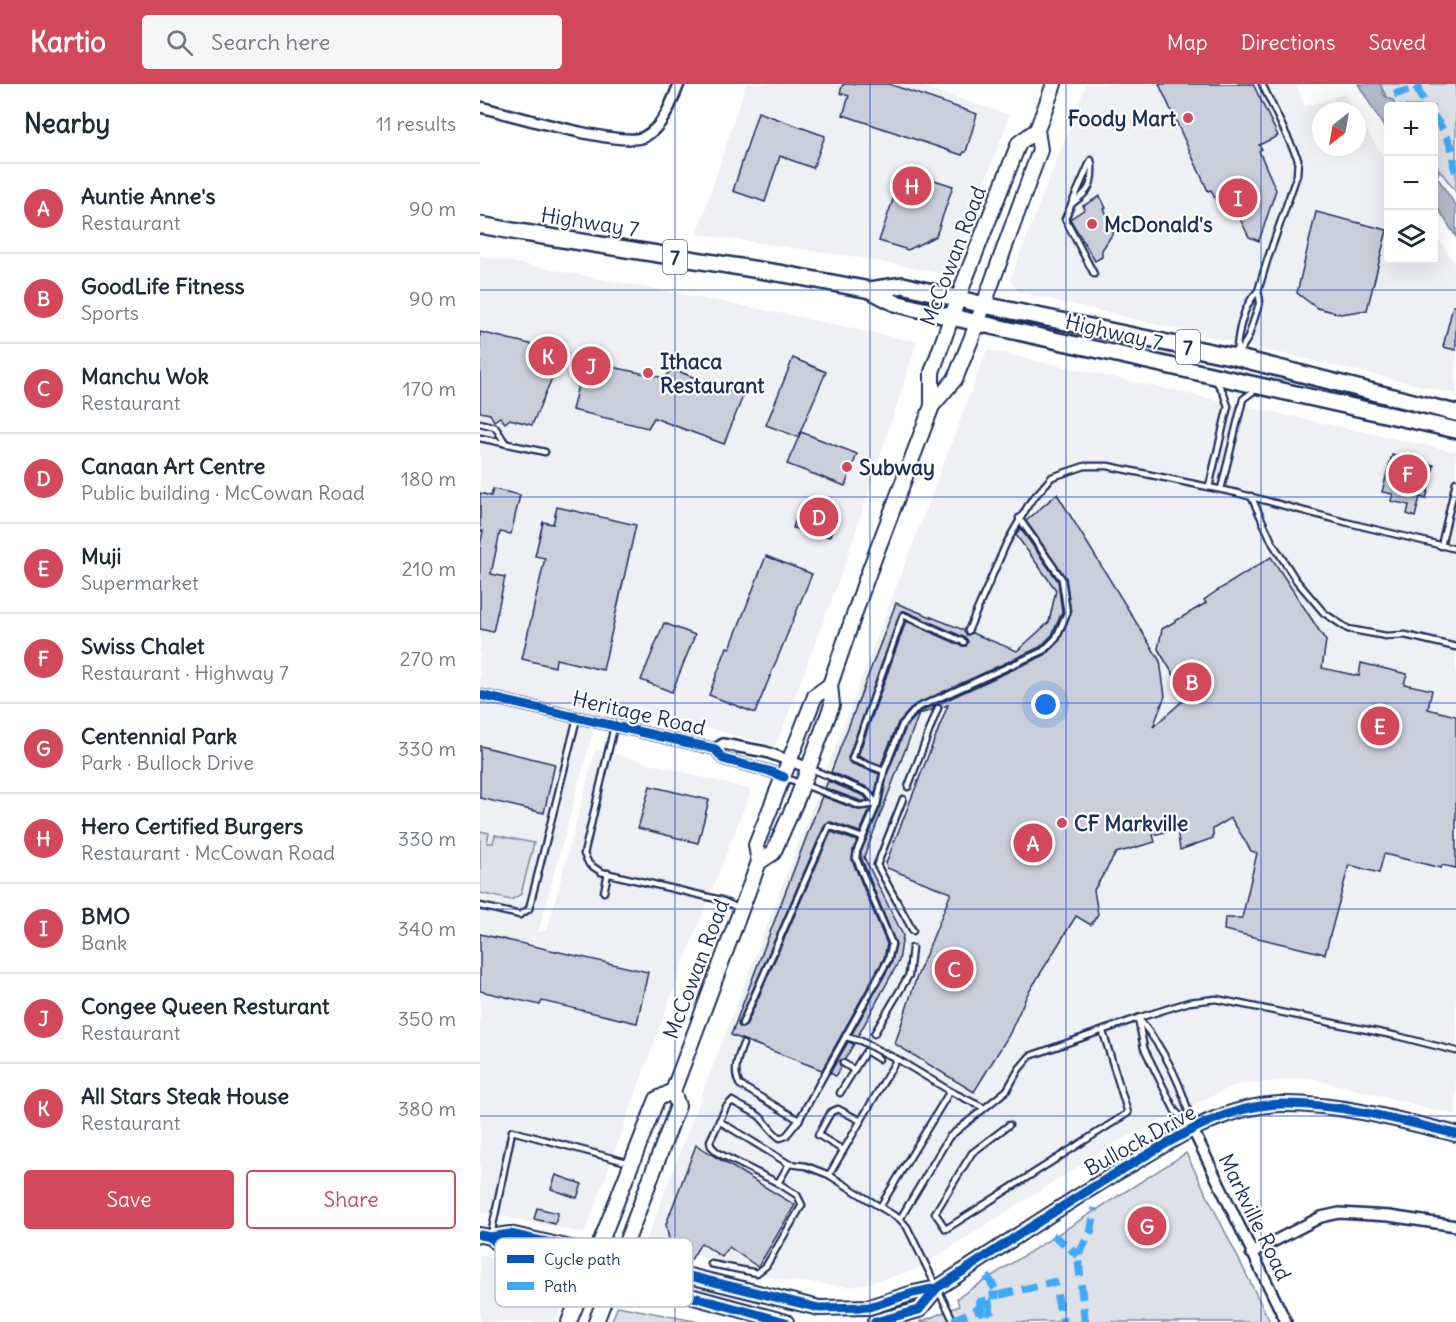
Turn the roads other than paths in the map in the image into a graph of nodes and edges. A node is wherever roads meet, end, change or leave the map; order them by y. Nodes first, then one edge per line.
1 (679, 84) edge
2 (1054, 84) edge
3 (1262, 84) edge
4 (480, 107) edge
5 (1037, 130) junction
6 (1072, 204) junction
7 (480, 225) edge
8 (1094, 274) dead end
9 (870, 290) junction
10 (1258, 291) junction
11 (958, 298) junction
12 (984, 305) junction
13 (951, 317) junction
14 (978, 323) junction
15 (1235, 357) junction
16 (1213, 376) junction
17 (1261, 386) junction
18 (932, 406) junction
19 (1456, 413) edge
20 (480, 423) edge
21 (1456, 430) edge
22 (480, 438) edge
23 (506, 444) junction
24 (545, 452) dead end
25 (1456, 482) edge
26 (1209, 487) junction
27 (1221, 489) junction
28 (1251, 496) junction
29 (1019, 518) junction
30 (1441, 546) junction
31 (1456, 549) edge
32 (968, 631) dead end
33 (964, 642) dead end
34 (1456, 647) edge
35 (830, 685) junction
36 (480, 695) edge
37 (938, 708) dead end
38 (577, 718) junction
39 (614, 727) junction
40 (715, 749) junction
41 (790, 761) junction
42 (808, 768) junction
43 (884, 771) junction
44 (784, 777) junction
45 (803, 784) junction
46 (908, 787) dead end
47 (903, 799) dead end
48 (877, 804) junction
49 (863, 838) junction
50 (759, 862) junction
51 (608, 873) junction
52 (604, 892) dead end
53 (480, 906) edge
54 (741, 910) junction
55 (913, 931) dead end
56 (912, 948) dead end
57 (1138, 1018) junction
58 (742, 1024) dead end
59 (1103, 1032) junction
60 (874, 1034) dead end
61 (846, 1037) junction
62 (743, 1044) dead end
63 (1456, 1051) edge
64 (879, 1059) dead end
65 (897, 1059) junction
66 (843, 1063) dead end
67 (854, 1070) junction
68 (673, 1091) junction
69 (950, 1091) junction
70 (840, 1093) dead end
71 (984, 1108) junction
72 (799, 1120) junction
73 (861, 1121) junction
74 (719, 1122) junction
75 (1009, 1125) dead end
76 (1192, 1128) junction
77 (1456, 1134) edge
78 (843, 1150) junction
79 (632, 1163) junction
80 (789, 1164) junction
81 (829, 1175) junction
82 (778, 1183) junction
83 (880, 1207) junction
84 (900, 1220) junction
85 (1456, 1226) edge
86 (485, 1236) edge
87 (528, 1238) edge
88 (602, 1238) edge
89 (629, 1238) edge
90 (1251, 1253) junction
91 (711, 1264) dead end
92 (693, 1277) edge
93 (938, 1288) junction
94 (693, 1299) edge
95 (575, 1307) edge
96 (602, 1307) edge
97 (761, 1319) edge
98 (569, 1322) edge
99 (596, 1322) edge
100 (786, 1322) edge
101 (875, 1322) edge
102 (954, 1322) edge
103 (1286, 1322) edge

1 - 4 street
2 - 5 main road, McCowan Road
3 - 10 lane
5 - 11 main road, McCowan Road
5 - 12 main road, McCowan Road
6 - 6 lane
6 - 8 lane
7 - 9 main road, Highway 7 / 7
9 - 11 main road, Highway 7 / 7
9 - 13 main road, Highway 7 / 7
10 - 15 lane
10 - 15 lane
11 - 12 main road, Highway 7 / 7
11 - 13 main road, McCowan Road
12 - 14 main road, McCowan Road
12 - 15 main road, Highway 7 / 7
13 - 14 main road, Highway 7 / 7
13 - 18 main road, McCowan Road
14 - 16 main road, Highway 7 / 7
14 - 18 main road, McCowan Road
15 - 19 main road, Highway 7 / 7
16 - 17 main road, Highway 7 / 7
16 - 26 lane
17 - 21 main road, Highway 7 / 7
17 - 27 lane
18 - 35 main road, McCowan Road
20 - 23 lane
22 - 23 lane
23 - 24 lane
25 - 30 lane
26 - 27 lane
26 - 29 lane
27 - 28 lane
28 - 30 lane
28 - 34 lane
29 - 32 lane
29 - 43 lane
30 - 31 lane
33 - 43 lane
35 - 41 main road, McCowan Road
35 - 42 main road, McCowan Road
36 - 38 street, Heritage Road
37 - 46 lane
38 - 39 street, Heritage Road
38 - 53 lane
39 - 40 street, Heritage Road
39 - 51 lane
40 - 41 street, Heritage Road
40 - 44 street, Heritage Road
41 - 42 street, Heritage Road
41 - 44 main road, McCowan Road
42 - 45 main road, McCowan Road
42 - 48 lane
43 - 48 lane
44 - 45 lane
44 - 50 main road, McCowan Road
45 - 48 lane
45 - 50 main road, McCowan Road
47 - 55 lane
48 - 49 lane
49 - 58 lane
49 - 61 lane
50 - 54 main road, McCowan Road
51 - 52 lane
51 - 54 lane
54 - 68 main road, McCowan Road
56 - 60 lane
57 - 59 lane
57 - 63 lane
57 - 76 lane
57 - 76 lane
59 - 71 lane
59 - 75 lane
61 - 65 lane, bridge
61 - 72 lane
62 - 72 lane
64 - 67 lane
65 - 69 lane
65 - 73 lane
66 - 67 lane
67 - 70 lane
68 - 79 main road, McCowan Road
68 - 89 main road, McCowan Road
69 - 71 lane
69 - 83 lane
71 - 84 lane
72 - 74 lane
73 - 78 lane
73 - 78 lane
74 - 80 lane
74 - 82 lane
76 - 77 main road, Bullock Drive
76 - 90 street, Markville Road
76 - 93 main road, Bullock Drive
78 - 81 lane
79 - 86 lane
79 - 88 main road, McCowan Road
80 - 81 lane
80 - 82 lane
81 - 83 lane
82 - 91 lane
83 - 84 lane
84 - 93 lane
85 - 90 street
86 - 87 main road, Bullock Drive
90 - 103 street, Markville Road
92 - 93 main road, Bullock Drive
93 - 101 main road, Bullock Drive
93 - 102 lane
94 - 97 main road
95 - 98 main road, McCowan Road
96 - 99 main road, McCowan Road
97 - 100 main road

